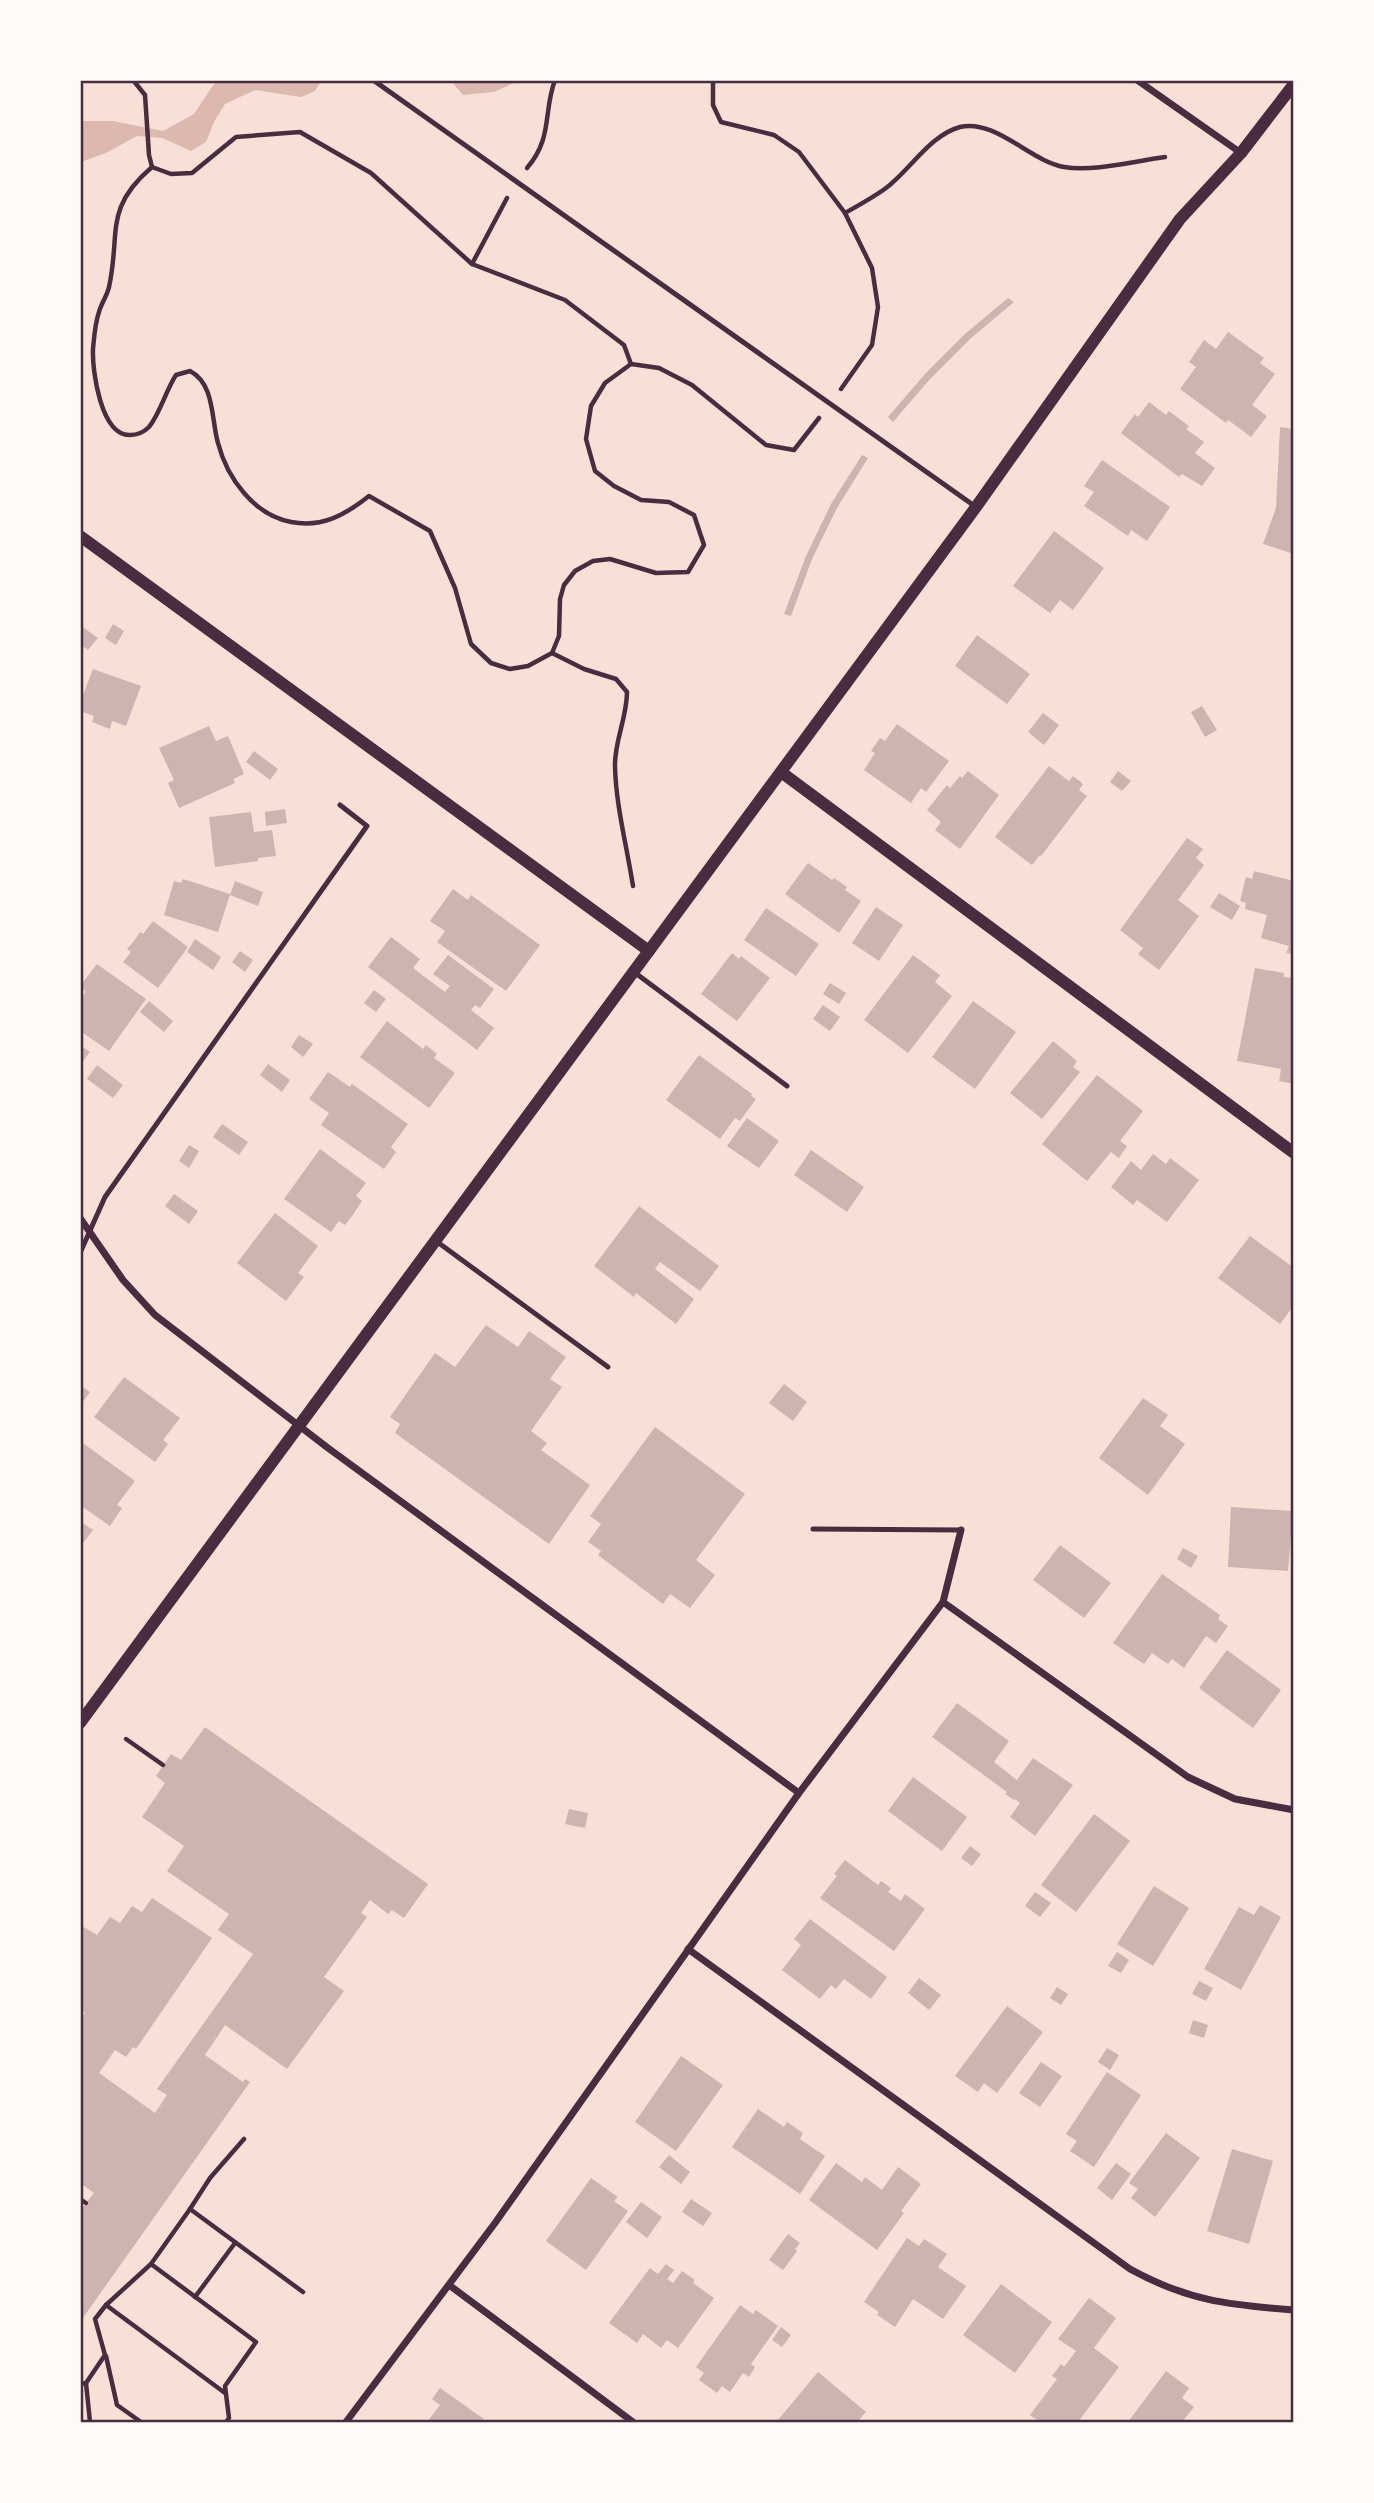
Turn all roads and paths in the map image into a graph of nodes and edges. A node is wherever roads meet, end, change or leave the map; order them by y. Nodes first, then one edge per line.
1 (133, 80) edge
2 (373, 80) edge
3 (713, 80) edge
4 (1137, 80) edge
5 (1293, 84) edge
6 (1241, 153) junction
7 (1165, 157) dead end
8 (152, 167) junction
9 (845, 213) junction
10 (631, 364) junction
11 (830, 404) junction
12 (976, 507) junction
13 (80, 536) edge
14 (552, 653) junction
15 (781, 772) junction
16 (341, 805) dead end
17 (633, 886) dead end
18 (649, 951) junction
19 (634, 972) junction
20 (787, 1086) dead end
21 (1293, 1153) edge
22 (80, 1218) edge
23 (91, 1230) junction
24 (436, 1241) junction
25 (80, 1253) edge
26 (608, 1367) dead end
27 (299, 1426) junction
28 (813, 1529) dead end
29 (961, 1530) joint
30 (943, 1602) junction
31 (80, 1723) edge
32 (126, 1739) dead end
33 (163, 1765) dead end
34 (799, 1793) junction
35 (1293, 1810) edge
36 (688, 1949) junction
37 (244, 2138) dead end
38 (80, 2199) edge
39 (86, 2203) dead end
40 (190, 2209) junction
41 (235, 2243) junction
42 (151, 2264) junction
43 (449, 2285) junction
44 (303, 2292) dead end
45 (195, 2297) junction
46 (106, 2305) junction
47 (1293, 2310) edge
48 (105, 2355) junction
49 (83, 2383) edge
50 (226, 2394) junction
51 (90, 2423) edge
52 (141, 2423) edge
53 (226, 2423) edge
54 (346, 2423) edge
55 (633, 2423) edge

1 - 8 path
2 - 11 lane
3 - 9 path
4 - 6 street
5 - 6 street
6 - 12 street
7 - 9 path
8 - 10 path
8 - 14 path
9 - 11 path
10 - 11 path
10 - 14 path
11 - 12 lane
12 - 15 street
13 - 18 street
14 - 17 path
15 - 18 street
15 - 21 street
16 - 23 lane
18 - 19 street
19 - 20 lane
19 - 24 street
22 - 23 street
23 - 25 lane
23 - 27 street
24 - 26 lane
24 - 27 street
27 - 31 street
27 - 34 street
28 - 29 lane
29 - 30 street
30 - 34 street
30 - 35 street
32 - 33 path
34 - 36 street
36 - 43 street
36 - 47 street
37 - 40 path
38 - 39 path
40 - 41 path
40 - 42 path
41 - 44 path
41 - 45 path
42 - 45 path
42 - 46 path
43 - 54 street
43 - 55 street
45 - 50 path
46 - 48 path
46 - 50 path
48 - 49 path
48 - 52 path
49 - 51 path
50 - 53 path

